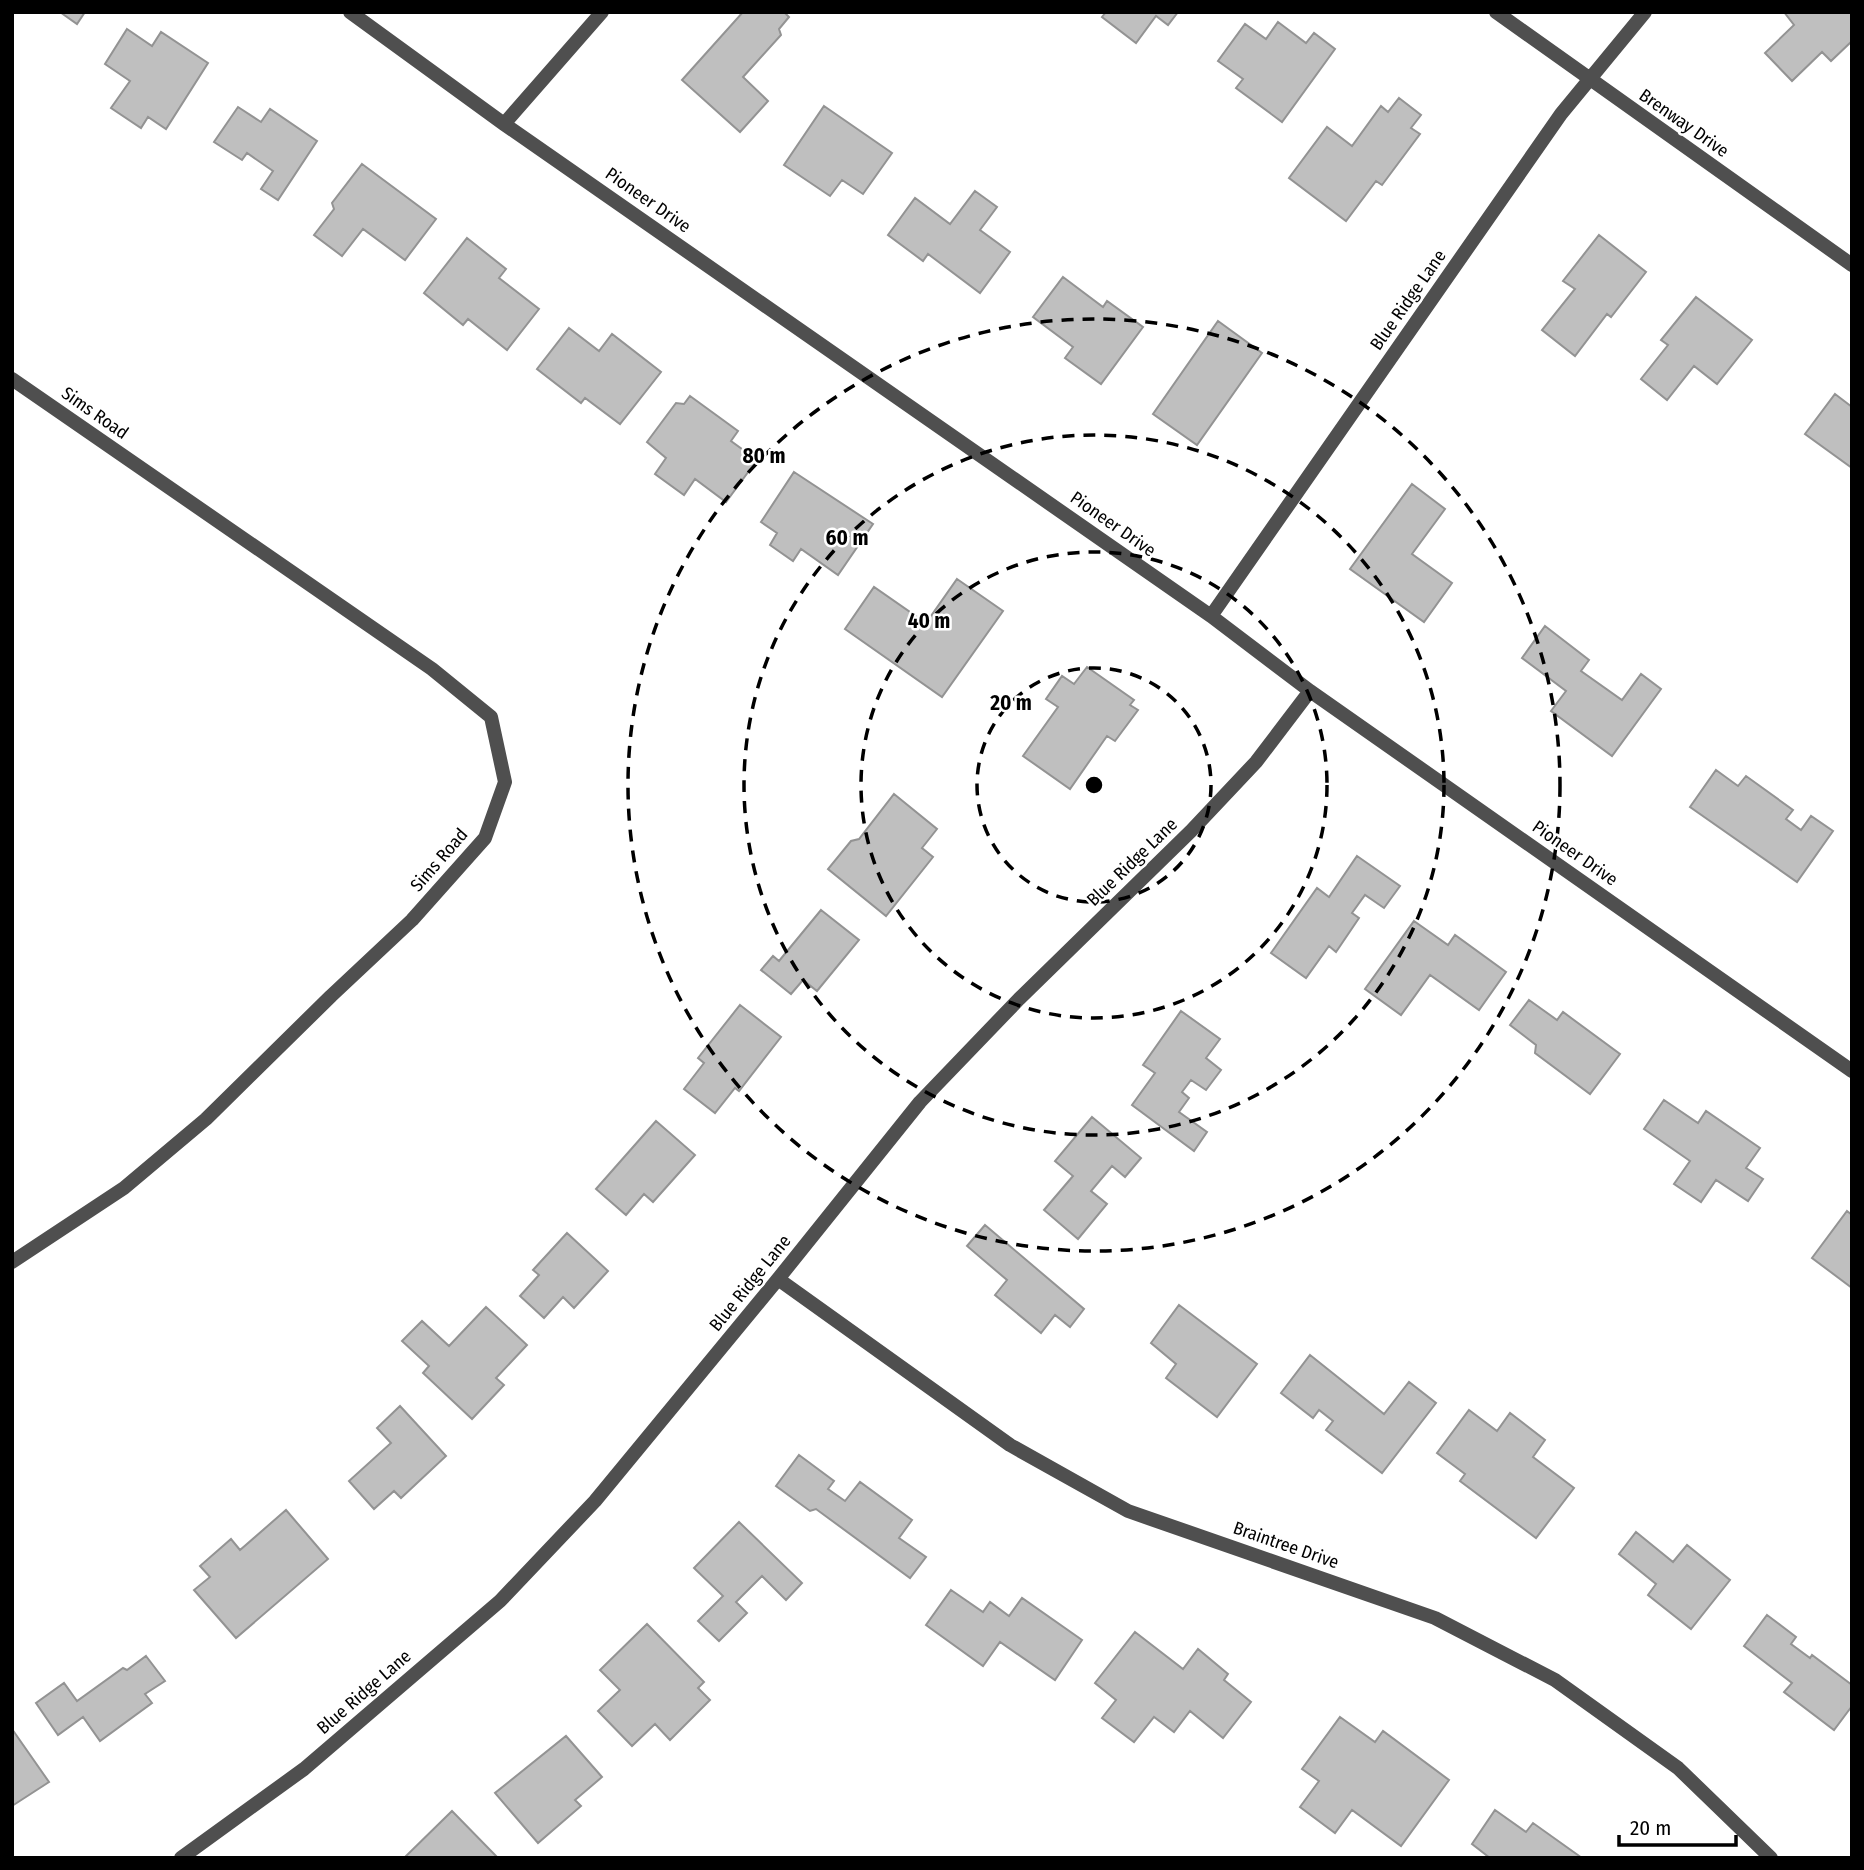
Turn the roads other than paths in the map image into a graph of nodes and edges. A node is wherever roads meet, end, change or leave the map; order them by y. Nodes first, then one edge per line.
1 (350, 12) edge
2 (602, 12) edge
3 (1496, 12) edge
4 (1645, 12) edge
5 (1588, 79) junction
6 (504, 124) junction
7 (1852, 265) edge
8 (12, 379) edge
9 (1212, 616) junction
10 (1310, 691) junction
11 (1852, 1071) edge
12 (12, 1262) edge
13 (778, 1279) junction
14 (181, 1858) edge
15 (1771, 1858) edge

1 - 6 street, Pioneer Drive
2 - 6 street
3 - 5 street, Brenway Drive
4 - 5 street, Blue Ridge Lane
5 - 7 street, Brenway Drive
5 - 9 street, Blue Ridge Lane
6 - 9 street, Pioneer Drive
8 - 12 street, Sims Road
9 - 10 street, Pioneer Drive
10 - 11 street, Pioneer Drive
10 - 13 street, Blue Ridge Lane
13 - 14 street, Blue Ridge Lane
13 - 15 street, Braintree Drive

